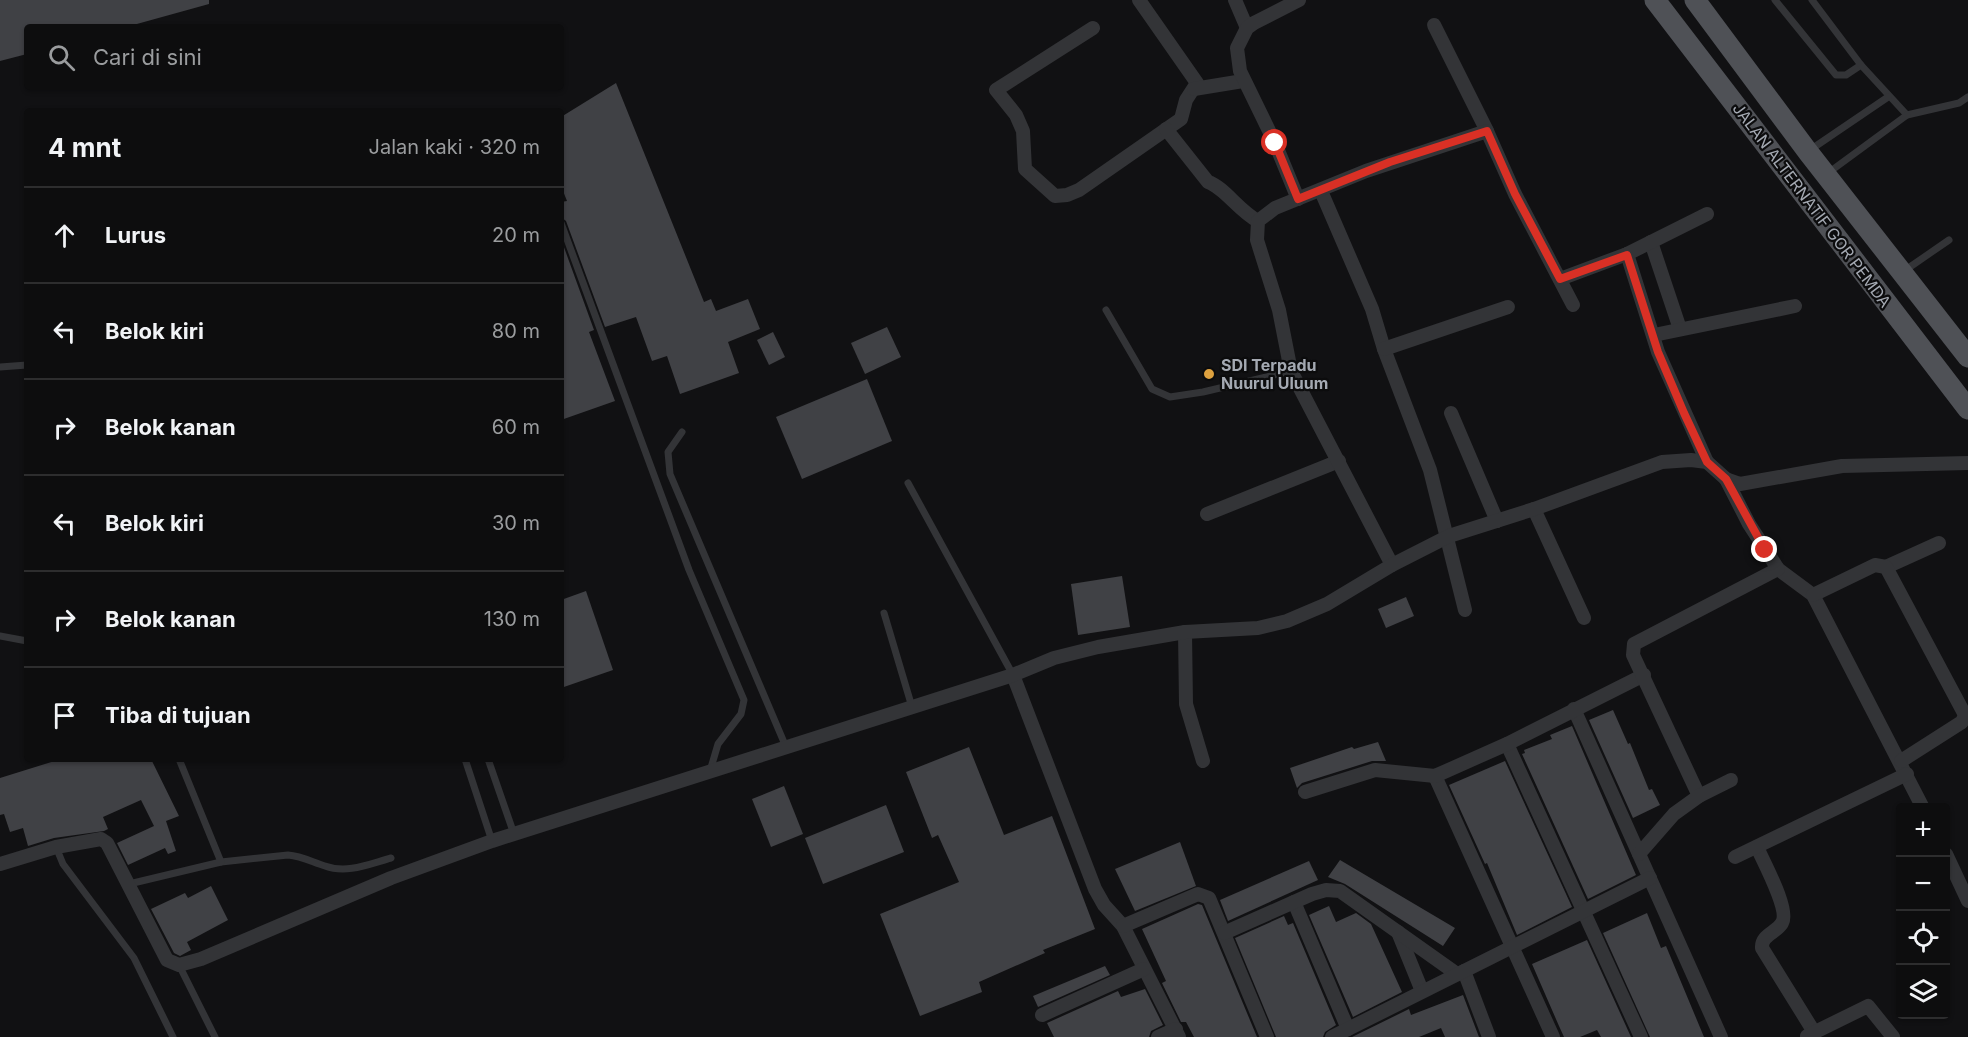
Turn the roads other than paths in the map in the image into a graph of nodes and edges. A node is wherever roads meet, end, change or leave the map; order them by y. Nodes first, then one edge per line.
1 (1139, 0) edge
2 (1235, 0) edge
3 (1299, 0) edge
4 (1655, 0) edge
5 (1695, 0) edge
6 (1775, 0) edge
7 (1812, 0) edge
8 (1434, 25) dead end
9 (1094, 28) dead end
10 (1247, 28) junction
11 (1860, 64) junction
12 (1243, 81) junction
13 (1194, 89) junction
14 (1888, 97) junction
15 (1968, 97) edge
16 (1907, 115) junction
17 (1166, 129) junction
18 (1487, 131) junction
19 (1808, 152) junction
20 (1826, 174) junction
21 (1321, 191) junction
22 (1298, 199) junction
23 (1707, 214) dead end
24 (1258, 221) junction
25 (564, 231) edge
26 (1949, 240) dead end
27 (1651, 242) junction
28 (1627, 255) junction
29 (1902, 272) junction
30 (1560, 279) junction
31 (1573, 305) dead end
32 (1795, 306) dead end
33 (1508, 307) dead end
34 (1106, 310) dead end
35 (1680, 329) junction
36 (1654, 335) junction
37 (1384, 349) junction
38 (1968, 357) edge
39 (24, 365) edge
40 (0, 367) edge
41 (1291, 371) junction
42 (1968, 409) edge
43 (1451, 413) dead end
44 (682, 432) dead end
45 (1339, 461) junction
46 (1707, 462) junction
47 (1968, 463) edge
48 (1726, 479) junction
49 (908, 483) dead end
50 (1534, 509) junction
51 (1208, 514) dead end
52 (1497, 521) junction
53 (1449, 536) junction
54 (1938, 543) dead end
55 (1392, 565) junction
56 (1886, 567) junction
57 (1778, 569) junction
58 (1813, 595) junction
59 (1465, 610) dead end
60 (884, 613) dead end
61 (1584, 618) dead end
62 (1185, 632) junction
63 (0, 636) edge
64 (24, 640) edge
65 (1013, 675) junction
66 (1644, 675) junction
67 (912, 707) junction
68 (1574, 709) junction
69 (1507, 744) junction
70 (786, 747) junction
71 (1203, 761) dead end
72 (1901, 761) junction
73 (180, 762) edge
74 (466, 762) edge
75 (489, 762) edge
76 (710, 771) junction
77 (1907, 774) junction
78 (1435, 776) junction
79 (1731, 780) dead end
80 (1305, 792) dead end
81 (1699, 796) junction
82 (1921, 803) edge
83 (514, 834) junction
84 (492, 841) junction
85 (56, 847) junction
86 (1757, 847) junction
87 (1639, 854) junction
88 (1735, 857) dead end
89 (1947, 857) edge
90 (391, 858) dead end
91 (221, 862) junction
92 (0, 864) edge
93 (1650, 878) junction
94 (129, 884) junction
95 (1968, 901) edge
96 (1294, 903) junction
97 (1583, 911) junction
98 (1123, 926) junction
99 (1398, 932) junction
100 (1224, 933) junction
101 (1512, 947) junction
102 (179, 965) junction
103 (1144, 969) junction
104 (1461, 972) junction
105 (1422, 991) junction
106 (1042, 1016) dead end
107 (1348, 1029) junction
108 (1178, 1033) edge
109 (1811, 1035) edge
110 (173, 1037) edge
111 (216, 1037) edge
112 (1158, 1037) edge
113 (1267, 1037) edge
114 (1332, 1037) edge
115 (1489, 1037) edge
116 (1553, 1037) edge
117 (1641, 1037) edge
118 (1721, 1037) edge
119 (1893, 1037) edge

1 - 13 street
2 - 10 street
3 - 10 street
4 - 42 main road, JALAN ALTERNATIF GOR PEMDA
5 - 19 main road, JALAN ALTERNATIF GOR PEMDA
6 - 11 lane
7 - 11 lane
8 - 18 street
9 - 17 street
10 - 12 street
11 - 14 lane
12 - 13 street
12 - 22 street
13 - 17 street
14 - 16 lane
14 - 19 lane
15 - 16 lane
16 - 20 lane
17 - 24 street
18 - 21 street
18 - 30 street
19 - 20 main road, JALAN ALTERNATIF GOR PEMDA
20 - 29 main road, JALAN ALTERNATIF GOR PEMDA
21 - 22 street
21 - 37 street
22 - 24 street
23 - 27 street
24 - 41 street
25 - 76 lane
26 - 29 lane
27 - 28 street
27 - 35 street
28 - 30 street
28 - 36 street
29 - 38 main road, JALAN ALTERNATIF GOR PEMDA
30 - 31 street
32 - 35 street
33 - 37 street
34 - 41 lane
35 - 36 street
36 - 46 street
37 - 53 street
39 - 40 lane
41 - 45 street
43 - 52 street
44 - 70 lane
45 - 51 street
45 - 55 street
46 - 48 street
46 - 50 street
47 - 48 street
48 - 57 street
49 - 65 lane
50 - 52 street
50 - 61 street
52 - 53 street
53 - 55 street
53 - 59 street
54 - 56 street
55 - 62 street
56 - 58 street
56 - 72 street
57 - 58 street
57 - 66 street
58 - 72 street
60 - 67 lane
62 - 65 street
62 - 71 street
63 - 64 lane
65 - 67 street
65 - 98 street
66 - 68 street
66 - 81 street
67 - 70 street
68 - 69 street
68 - 87 street
69 - 78 street
69 - 97 street
70 - 76 street
72 - 77 street
73 - 91 lane
74 - 84 lane
75 - 83 lane
76 - 83 street
77 - 82 street
77 - 86 street
78 - 80 street
78 - 101 street
79 - 81 street
81 - 87 street
83 - 84 street
84 - 102 street
85 - 92 street
85 - 94 street
85 - 110 lane
86 - 88 street
86 - 109 street
87 - 93 street
89 - 95 street
90 - 91 lane
91 - 94 lane
93 - 97 street
93 - 118 street
94 - 102 street
96 - 99 street
96 - 100 street
96 - 107 street
97 - 101 street
97 - 117 street
98 - 100 street
98 - 103 street
99 - 104 street
99 - 105 street
100 - 113 street
101 - 104 street
101 - 116 street
102 - 111 lane
103 - 106 street
103 - 108 street
104 - 105 street
104 - 115 street
105 - 107 street
107 - 114 street
108 - 112 street
109 - 119 street

